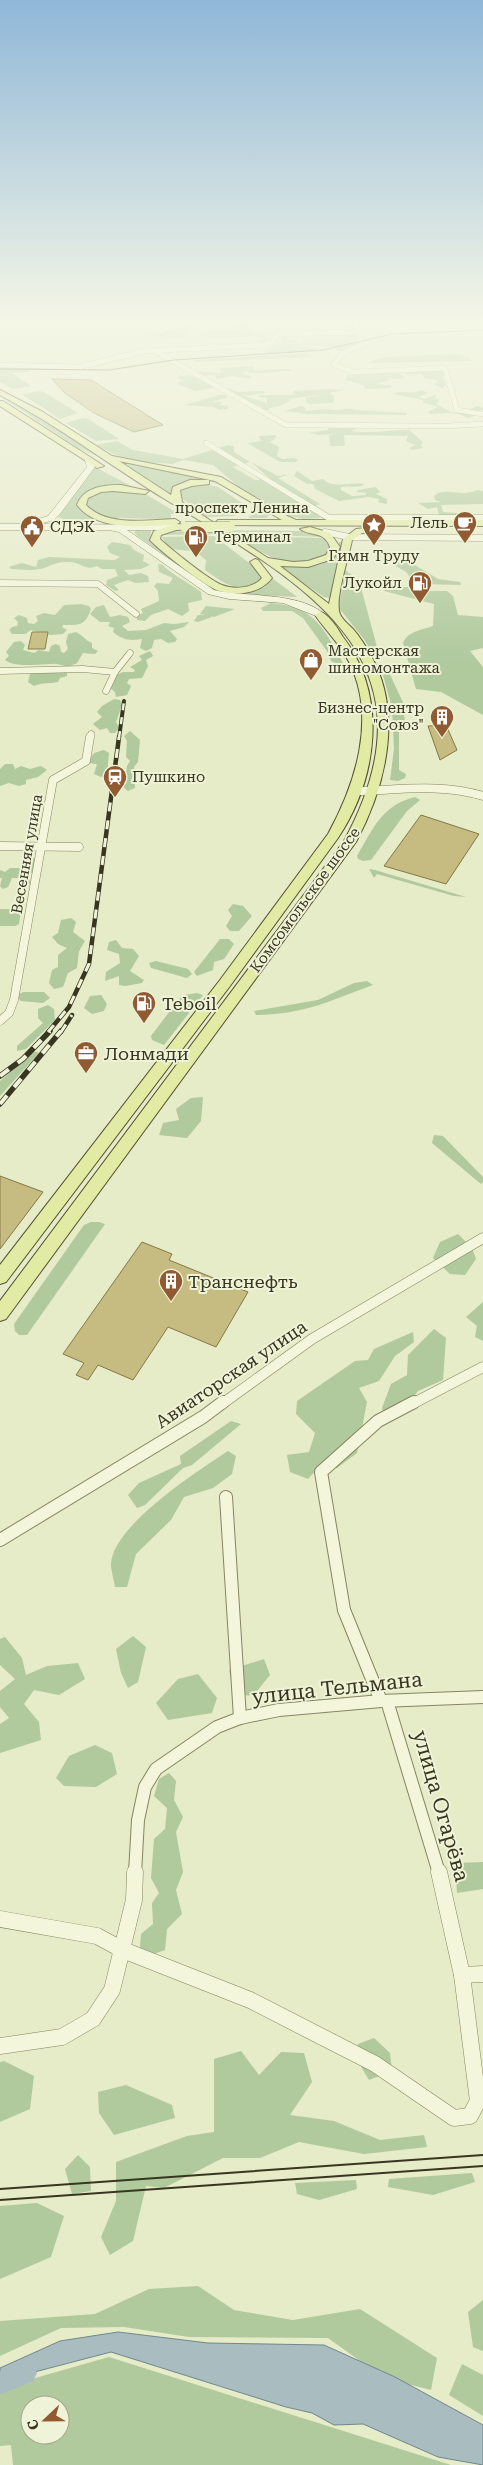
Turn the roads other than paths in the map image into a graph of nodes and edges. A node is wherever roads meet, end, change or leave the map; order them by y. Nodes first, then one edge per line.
1 (50, 435) edge
2 (73, 435) edge
3 (206, 443) dead end
4 (100, 453) junction
5 (87, 459) junction
6 (145, 491) junction
7 (178, 502) junction
8 (483, 518) edge
9 (329, 520) junction
10 (483, 522) edge
11 (0, 523) edge
12 (35, 523) junction
13 (112, 524) junction
14 (227, 524) junction
15 (180, 525) junction
16 (300, 525) junction
17 (0, 527) edge
18 (375, 528) junction
19 (483, 528) edge
20 (325, 532) junction
21 (349, 537) junction
22 (483, 538) edge
23 (256, 559) junction
24 (0, 583) edge
25 (136, 614) dead end
26 (319, 614) junction
27 (335, 615) junction
28 (130, 653) dead end
29 (0, 671) edge
30 (115, 672) junction
31 (106, 691) dead end
32 (91, 734) dead end
33 (356, 791) junction
34 (373, 791) junction
35 (483, 796) edge
36 (0, 846) edge
37 (42, 846) junction
38 (79, 847) dead end
39 (0, 1021) edge
40 (483, 1238) edge
41 (0, 1277) edge
42 (0, 1314) edge
43 (483, 1367) edge
44 (226, 1497) dead end
45 (0, 1540) edge
46 (483, 1697) edge
47 (384, 1701) junction
48 (240, 1718) junction
49 (0, 1919) edge
50 (123, 1950) junction
51 (483, 1974) edge
52 (462, 1975) junction
53 (0, 2046) edge

1 - 5 main road, Комсомольское шоссе
2 - 4 main road, Комсомольское шоссе
3 - 9 street
4 - 7 main road, Комсомольское шоссе
4 - 16 main road
5 - 6 main road, Комсомольское шоссе
5 - 12 main road
6 - 13 main road
6 - 23 main road, Комсомольское шоссе
7 - 14 main road
7 - 23 main road, Комсомольское шоссе
8 - 9 street
9 - 10 main road, проспект Ленина
9 - 16 main road, проспект Ленина
11 - 12 main road, проспект Ленина
12 - 13 main road, проспект Ленина
13 - 15 main road, проспект Ленина
13 - 17 main road, проспект Ленина
13 - 26 main road
14 - 15 main road, проспект Ленина, bridge
14 - 16 main road, проспект Ленина
15 - 23 main road
16 - 18 main road, проспект Ленина
16 - 20 main road
18 - 19 main road, проспект Ленина
18 - 21 main road
20 - 21 street
20 - 23 main road
21 - 22 street
21 - 27 main road
23 - 26 main road, Комсомольское шоссе
23 - 27 main road, Комсомольское шоссе
24 - 25 street
26 - 33 main road, Комсомольское шоссе
27 - 34 main road, Комсомольское шоссе
28 - 30 street
29 - 30 street
30 - 31 street
32 - 37 street, Весенняя улица
33 - 34 street
33 - 41 main road, Комсомольское шоссе
34 - 35 street
34 - 42 main road, Комсомольское шоссе
36 - 37 street
37 - 38 street
37 - 39 street, Весенняя улица
40 - 45 street, Авиаторская улица
43 - 47 street, улица Огарёва
44 - 48 street
46 - 47 street, улица Тельмана
47 - 48 street, улица Тельмана
47 - 52 street, улица Огарёва
48 - 50 street, улица Тельмана
49 - 50 street
50 - 52 street, улица Огарёва
50 - 53 street, улица Тельмана
51 - 52 street

